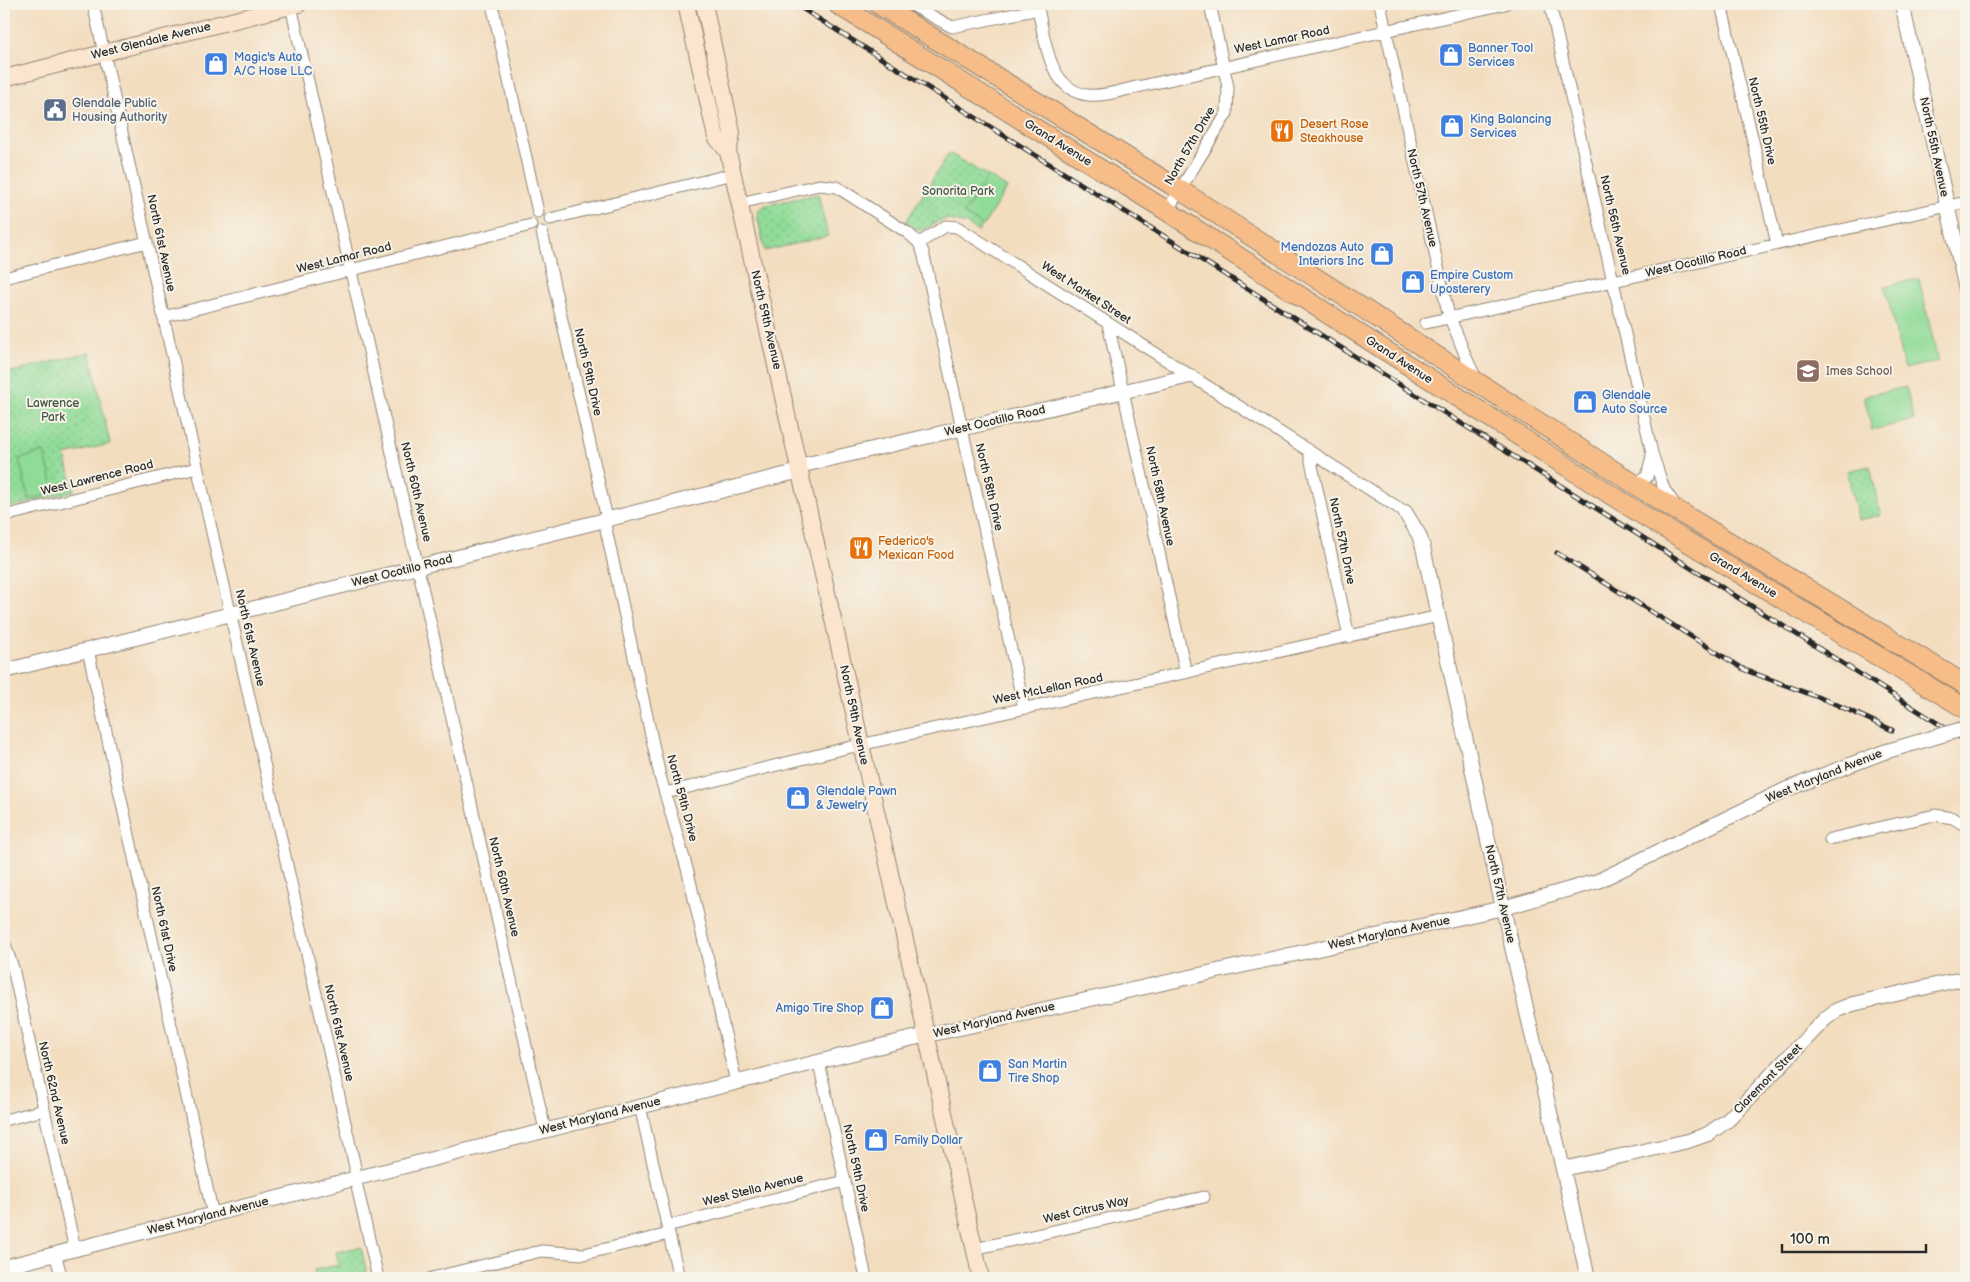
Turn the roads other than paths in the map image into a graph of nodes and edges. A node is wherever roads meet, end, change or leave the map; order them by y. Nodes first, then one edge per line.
1 (93, 4) edge
2 (492, 4) edge
3 (686, 4) edge
4 (704, 4) edge
5 (837, 4) edge
6 (878, 4) edge
7 (910, 4) edge
8 (1210, 4) edge
9 (1380, 4) edge
10 (1505, 4) edge
11 (1550, 4) edge
12 (1721, 4) edge
13 (1902, 4) edge
14 (295, 5) edge
15 (1038, 6) edge
16 (1386, 31) junction
17 (104, 52) junction
18 (1224, 67) junction
19 (4, 78) edge
20 (728, 152) junction
21 (733, 174) junction
22 (1180, 190) junction
23 (1966, 202) edge
24 (740, 203) junction
25 (1947, 206) junction
26 (1167, 211) junction
27 (538, 212) junction
28 (550, 219) junction
29 (531, 225) junction
30 (542, 232) junction
31 (147, 242) junction
32 (919, 243) junction
33 (1776, 244) junction
34 (351, 270) junction
35 (4, 278) edge
36 (1614, 281) junction
37 (1966, 290) edge
38 (163, 317) junction
39 (1449, 317) junction
40 (1426, 323) dead end
41 (1108, 324) junction
42 (1190, 376) junction
43 (1480, 386) junction
44 (1123, 392) junction
45 (962, 428) junction
46 (1309, 452) junction
47 (1652, 453) junction
48 (197, 468) junction
49 (799, 468) junction
50 (1623, 477) junction
51 (1406, 512) joint
52 (1679, 512) junction
53 (4, 516) edge
54 (606, 520) junction
55 (419, 566) junction
56 (230, 614) junction
57 (1438, 616) junction
58 (1349, 637) junction
59 (88, 650) junction
60 (4, 671) edge
61 (1186, 673) junction
62 (1965, 684) edge
63 (1024, 708) junction
64 (1966, 709) edge
65 (1966, 728) edge
66 (861, 745) junction
67 (665, 793) junction
68 (1966, 826) edge
69 (1830, 839) dead end
70 (1502, 908) junction
71 (4, 942) edge
72 (8, 970) edge
73 (1966, 978) edge
74 (926, 1035) junction
75 (819, 1063) junction
76 (736, 1082) junction
77 (640, 1106) junction
78 (44, 1110) junction
79 (4, 1120) edge
80 (545, 1130) junction
81 (1563, 1169) junction
82 (356, 1178) junction
83 (844, 1180) junction
84 (1204, 1197) dead end
85 (213, 1215) junction
86 (668, 1230) junction
87 (974, 1249) junction
88 (76, 1250) junction
89 (56, 1254) junction
90 (4, 1268) edge
91 (62, 1278) edge
92 (378, 1278) edge
93 (432, 1278) edge
94 (679, 1278) edge
95 (866, 1278) edge
96 (981, 1278) edge
97 (1588, 1278) edge

1 - 17 street, North 61st Avenue
2 - 27 street
3 - 20 main road, North 59th Avenue
4 - 20 main road, North 59th Avenue
5 - 26 highway, Grand Avenue
6 - 22 highway, Grand Avenue
7 - 15 street
8 - 18 street, North 57th Drive
9 - 16 street, North 57th Avenue
10 - 16 street, West Lamar Road
11 - 36 street, North 56th Avenue
12 - 33 street, North 55th Drive
13 - 25 street, North 55th Avenue
14 - 17 main road, West Glendale Avenue
14 - 34 street, North 60th Avenue
15 - 18 street, West Lamar Road
16 - 18 street, West Lamar Road
16 - 39 street, North 57th Avenue
17 - 19 main road, West Glendale Avenue
17 - 31 street, North 61st Avenue
18 - 22 street, North 57th Drive
20 - 21 main road, North 59th Avenue
21 - 24 main road, North 59th Avenue
21 - 28 street
22 - 26 street, North 57th Drive
22 - 43 highway, Grand Avenue
23 - 25 street, West Ocotillo Road
24 - 32 street
24 - 49 main road, North 59th Avenue
25 - 33 street, West Ocotillo Road
25 - 37 street, North 55th Avenue
26 - 64 highway, Grand Avenue
27 - 28 street
27 - 29 street
28 - 30 street
29 - 30 street
29 - 34 street, West Lamar Road
30 - 54 street, North 59th Drive
31 - 35 street
31 - 38 street, North 61st Avenue
32 - 41 street, West Market Street
32 - 45 street, North 58th Drive
33 - 36 street, West Ocotillo Road
34 - 38 street, West Lamar Road
34 - 55 street, North 60th Avenue
36 - 39 street, West Ocotillo Road
36 - 47 street, North 56th Avenue
38 - 48 street, North 61st Avenue
39 - 40 street, West Ocotillo Road
39 - 43 street, North 57th Avenue
41 - 42 street, West Market Street
41 - 44 street, North 58th Avenue
42 - 44 street, West Ocotillo Road
42 - 46 street, West Market Street
43 - 50 highway, Grand Avenue
44 - 45 street, West Ocotillo Road
44 - 61 street, North 58th Avenue
45 - 49 street, West Ocotillo Road
45 - 63 street, North 58th Drive
46 - 51 street, West Market Street
46 - 58 street, North 57th Drive
47 - 50 street, North 56th Avenue
47 - 52 street, North 56th Avenue
48 - 53 street, West Lawrence Road
48 - 56 street, North 61st Avenue
49 - 54 street, West Ocotillo Road
49 - 66 main road, North 59th Avenue
50 - 52 highway, Grand Avenue
51 - 57 street, North 57th Avenue
52 - 62 highway, Grand Avenue
54 - 55 street, West Ocotillo Road
54 - 67 street, North 59th Drive
55 - 56 street, West Ocotillo Road
55 - 80 street, North 60th Avenue
56 - 59 street, West Ocotillo Road
56 - 82 street, North 61st Avenue
57 - 58 street, West McLellan Road
57 - 70 street, North 57th Avenue
58 - 61 street, West McLellan Road
59 - 60 street, West Ocotillo Road
59 - 85 street, North 61st Drive
61 - 63 street, West McLellan Road
63 - 66 street, West McLellan Road
65 - 70 street, West Maryland Avenue, bridge
66 - 67 street, West McLellan Road
66 - 74 main road, North 59th Avenue
67 - 76 street, North 59th Drive
68 - 69 street
70 - 74 street, West Maryland Avenue
70 - 81 street, North 57th Avenue
71 - 72 street, North 62nd Avenue
72 - 78 street, North 62nd Avenue
73 - 81 street, Claremont Street
74 - 75 street, West Maryland Avenue
74 - 87 main road, North 59th Avenue
75 - 76 street, West Maryland Avenue
75 - 83 street, North 59th Drive
76 - 77 street, West Maryland Avenue
77 - 80 street, West Maryland Avenue
77 - 86 street
78 - 79 street
78 - 88 street, North 62nd Avenue
80 - 82 street, West Maryland Avenue
81 - 97 street, North 57th Avenue
82 - 85 street, West Maryland Avenue
82 - 92 street, North 61st Avenue
83 - 86 street, West Stella Avenue
83 - 95 street, North 59th Drive
84 - 87 street, West Citrus Way
85 - 88 street, West Maryland Avenue
86 - 93 street, West Stella Avenue
86 - 94 street
87 - 96 main road, North 59th Avenue
88 - 89 street, West Maryland Avenue
89 - 90 street, West Maryland Avenue
89 - 91 street

